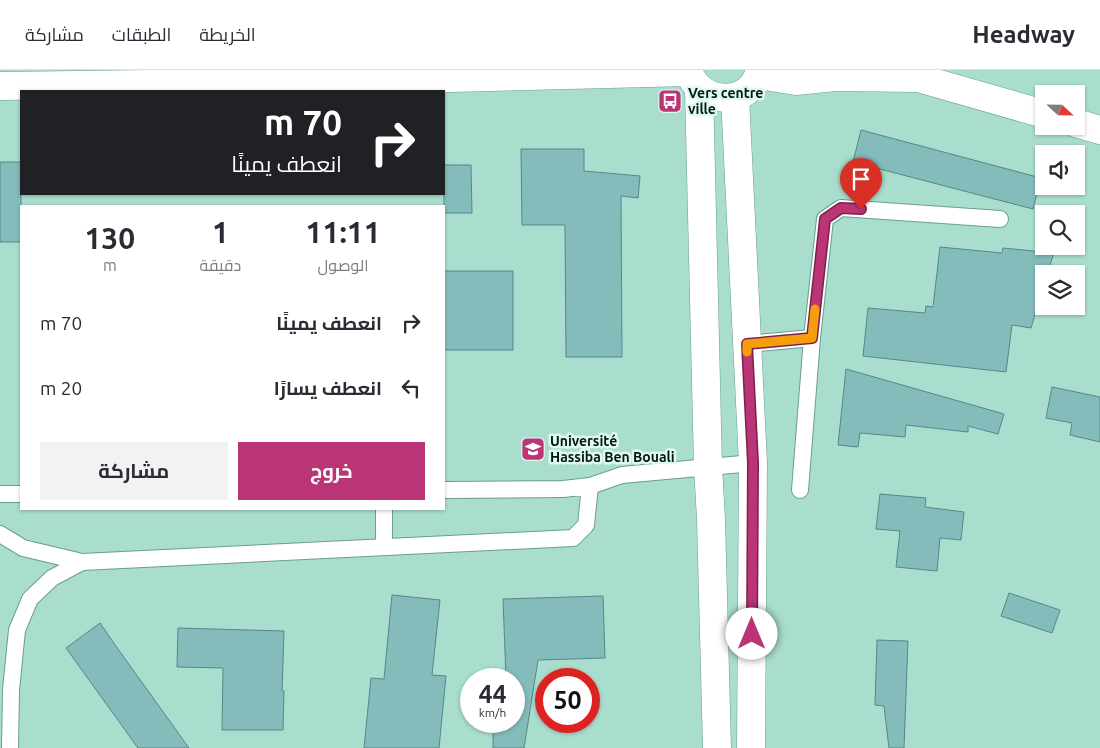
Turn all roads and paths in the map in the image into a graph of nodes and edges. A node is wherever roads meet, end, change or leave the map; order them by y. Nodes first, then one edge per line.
1 (891, 70) edge
2 (760, 72) edge
3 (692, 77) edge
4 (918, 78) junction
5 (0, 86) edge
6 (735, 97) junction
7 (1035, 111) edge
8 (1085, 126) edge
9 (1100, 130) edge
10 (1000, 219) dead end
11 (812, 338) junction
12 (747, 344) junction
13 (753, 463) junction
14 (708, 467) junction
15 (590, 486) junction
16 (445, 490) edge
17 (800, 490) dead end
18 (0, 494) edge
19 (20, 494) edge
20 (384, 510) edge
21 (0, 534) edge
22 (384, 547) junction
23 (82, 562) junction
24 (10, 748) edge
25 (717, 748) edge
26 (751, 748) edge

1 - 4 main road
2 - 4 main road
2 - 6 main road
3 - 5 main road
3 - 6 main road
3 - 14 main road
4 - 7 main road
6 - 12 main road
8 - 9 main road
10 - 11 lane
11 - 12 lane
11 - 17 lane
12 - 13 main road
13 - 14 lane
13 - 26 main road
14 - 15 lane
14 - 25 main road
15 - 16 lane
15 - 22 lane
18 - 19 lane
20 - 22 lane
21 - 23 lane
22 - 23 lane
23 - 24 lane

